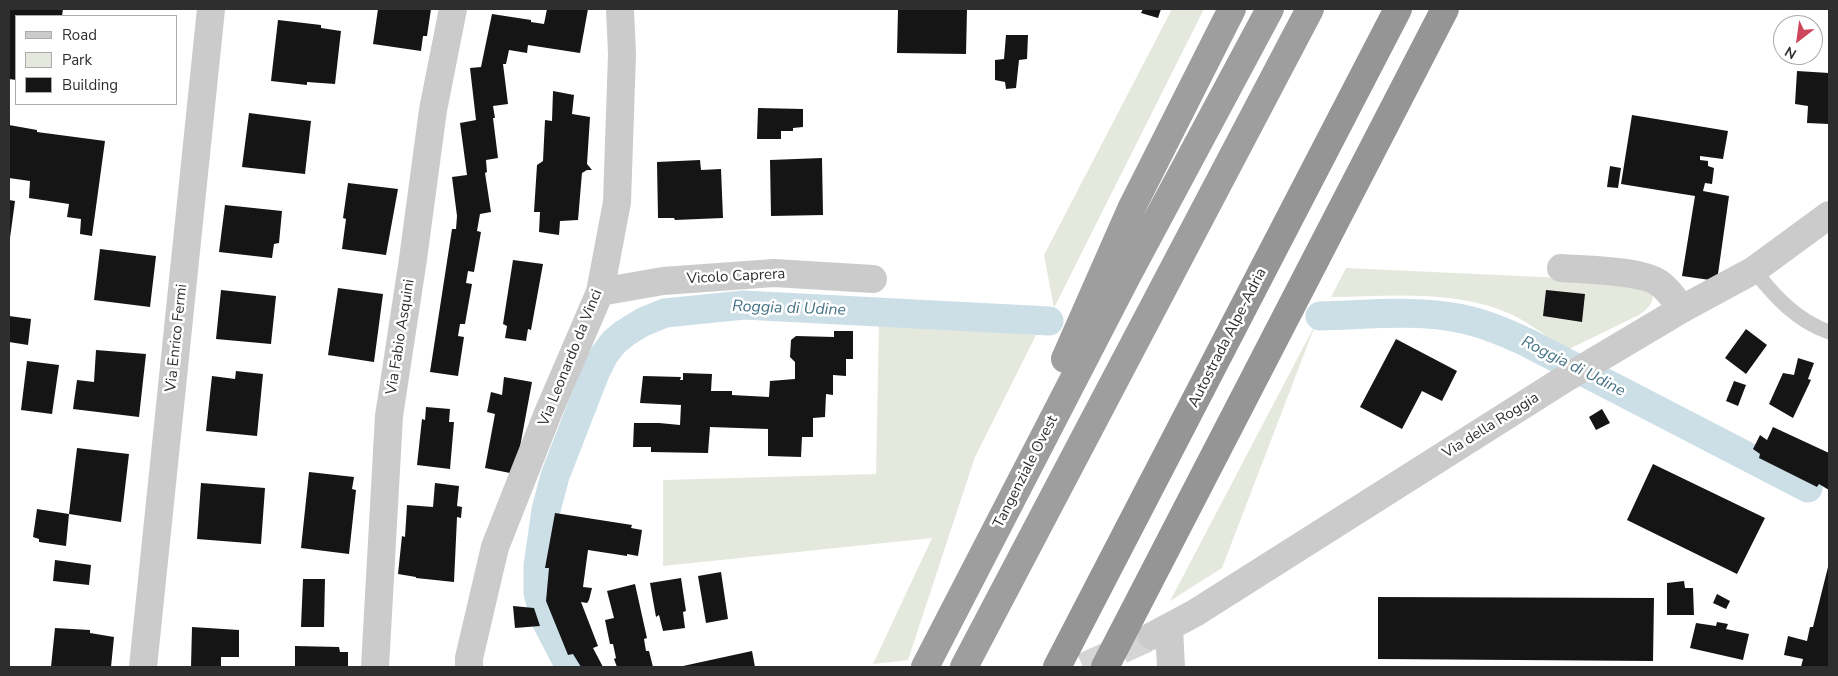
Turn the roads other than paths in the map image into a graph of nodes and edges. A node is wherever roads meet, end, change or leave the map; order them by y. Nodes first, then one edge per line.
1 (211, 9) edge
2 (453, 9) edge
3 (620, 9) edge
4 (1232, 9) edge
5 (1270, 9) edge
6 (1310, 9) edge
7 (1398, 9) edge
8 (1445, 9) edge
9 (1829, 215) edge
10 (1561, 268) dead end
11 (1754, 270) junction
12 (873, 280) dead end
13 (600, 292) junction
14 (1682, 309) junction
15 (1829, 332) edge
16 (952, 615) junction
17 (143, 667) edge
18 (375, 667) edge
19 (469, 667) edge
20 (925, 667) edge
21 (964, 667) edge
22 (1057, 667) edge
23 (1105, 667) edge
24 (1171, 667) edge

1 - 17 street, Via Enrico Fermi
2 - 18 street, Via Fabio Asquini
3 - 13 street, Via Leonardo da Vinci
4 - 16 highway
5 - 16 highway, Tangenziale Ovest
6 - 21 highway
7 - 22 highway, Autostrada Alpe-Adria
8 - 23 highway
9 - 11 street, Via della Roggia
10 - 14 street
11 - 14 street, Via della Roggia
11 - 15 lane
12 - 13 street, Vicolo Caprera
13 - 19 street, Via Leonardo da Vinci
14 - 24 street, Via della Roggia
16 - 20 highway, Tangenziale Ovest

